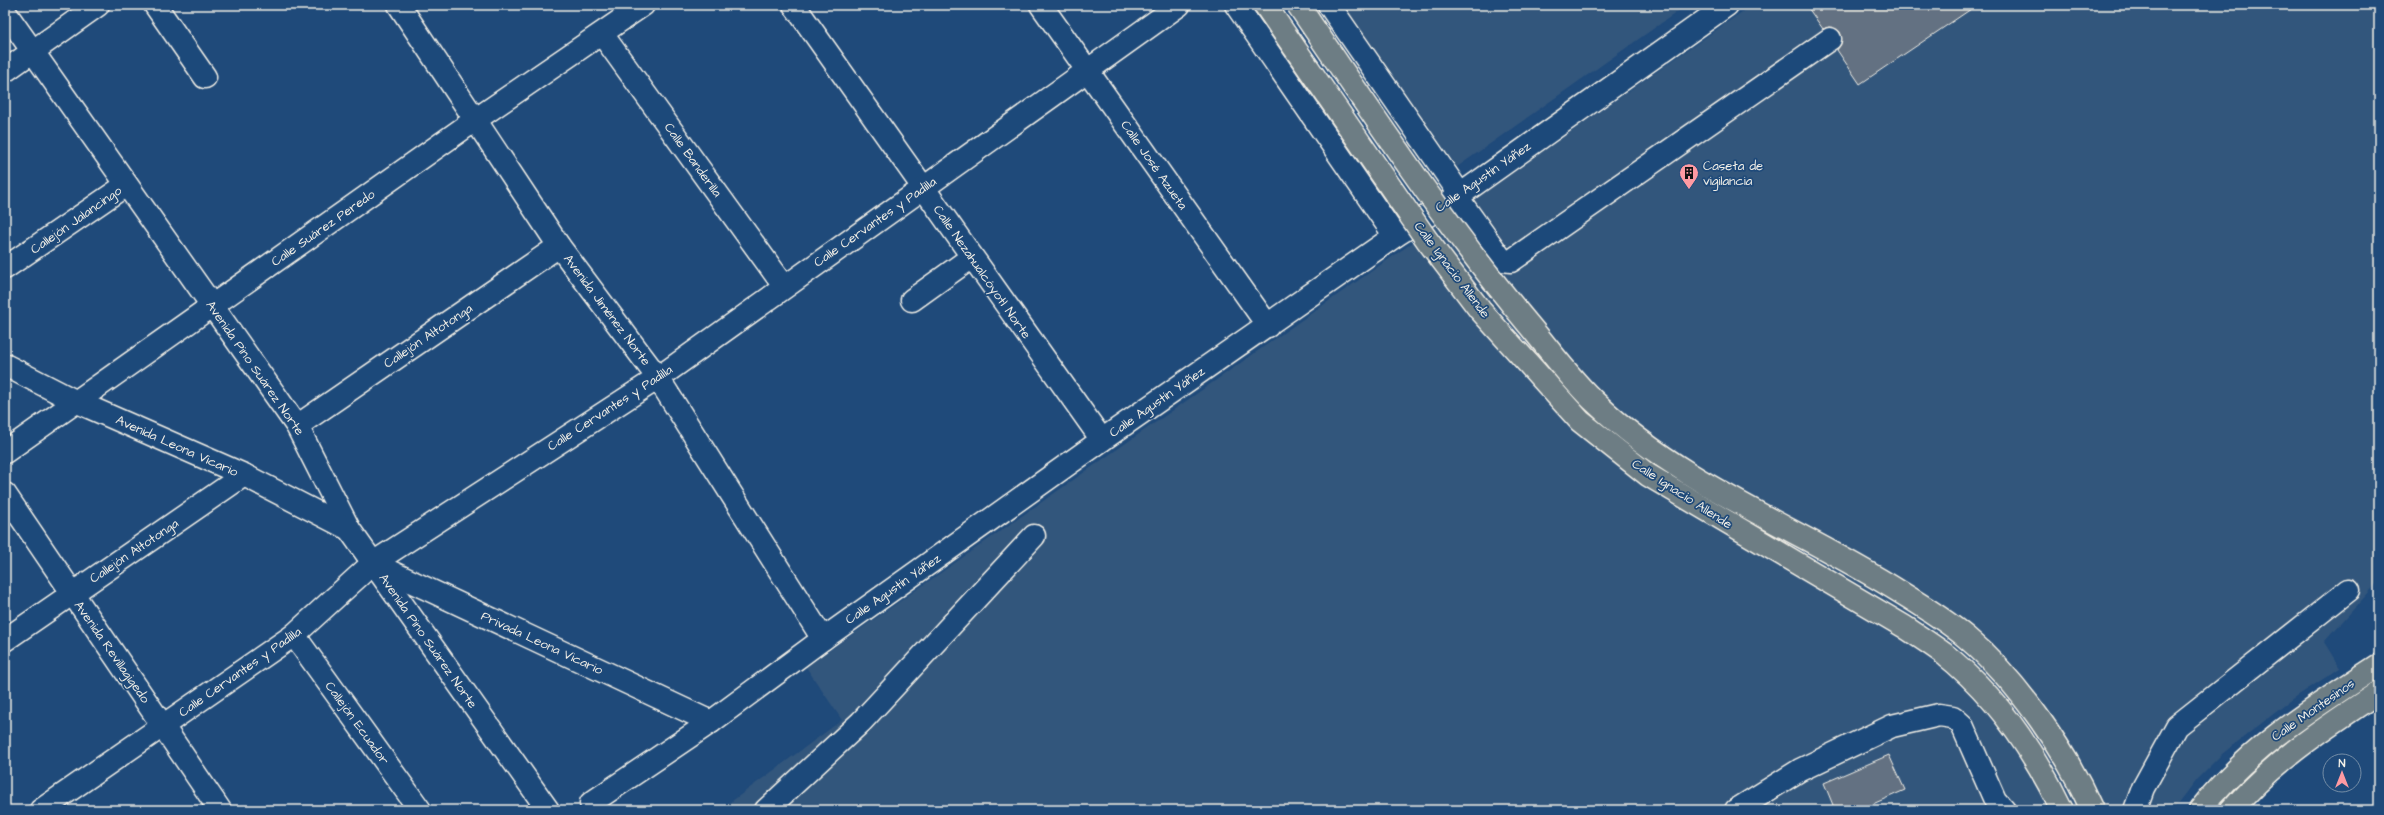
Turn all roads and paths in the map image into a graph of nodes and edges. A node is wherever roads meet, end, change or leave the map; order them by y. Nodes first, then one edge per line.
1 (98, 5) edge
2 (155, 5) edge
3 (399, 5) edge
4 (643, 5) edge
5 (794, 5) edge
6 (1041, 5) edge
7 (1179, 5) edge
8 (1236, 5) edge
9 (1265, 5) edge
10 (1298, 5) edge
11 (1328, 5) edge
12 (1727, 5) edge
13 (5, 12) edge
14 (602, 34) junction
15 (1830, 39) dead end
16 (33, 51) junction
17 (5, 71) edge
18 (1087, 71) junction
19 (205, 77) dead end
20 (475, 120) junction
21 (126, 185) junction
22 (923, 188) junction
23 (1459, 196) junction
24 (1395, 236) junction
25 (559, 246) junction
26 (972, 257) junction
27 (5, 268) edge
28 (784, 286) junction
29 (912, 300) dead end
30 (212, 306) junction
31 (1268, 326) junction
32 (5, 365) edge
33 (658, 378) junction
34 (75, 401) junction
35 (297, 426) junction
36 (1102, 440) junction
37 (5, 452) edge
38 (244, 475) junction
39 (5, 494) edge
40 (349, 529) junction
41 (1034, 536) dead end
42 (373, 563) junction
43 (2349, 590) dead end
44 (71, 593) junction
45 (294, 636) junction
46 (823, 639) junction
47 (5, 640) edge
48 (2379, 665) edge
49 (2379, 692) edge
50 (711, 722) junction
51 (164, 726) junction
52 (591, 803) dead end
53 (41, 810) edge
54 (220, 810) edge
55 (420, 810) edge
56 (548, 810) edge
57 (766, 810) edge
58 (1736, 810) edge
59 (2004, 810) edge
60 (2062, 810) edge
61 (2092, 810) edge
62 (2135, 810) edge
63 (2200, 810) edge
64 (2232, 810) edge

1 - 16 street
2 - 19 street
3 - 20 street, Avenida Jiménez Norte
4 - 14 street, Calle Suárez Peredo
5 - 22 street, Calle Nezahualcóyotl Norte
6 - 18 street, Calle José Azueta
7 - 18 street, Calle Cervantes y Padilla
8 - 24 street, Calle Ignacio Allende
9 - 60 main road, Calle Ignacio Allende, bridge
10 - 61 main road, Calle Ignacio Allende, bridge
11 - 23 street
12 - 23 street, Calle Agustín Yáñez
13 - 16 street, Avenida Pino Suárez Norte
14 - 20 street, Calle Suárez Peredo
14 - 28 street, Calle Banderilla
15 - 23 street
16 - 17 street
16 - 21 street, Avenida Pino Suárez Norte
18 - 22 street, Calle Cervantes y Padilla
18 - 31 street, Calle José Azueta
20 - 25 street, Avenida Jiménez Norte
20 - 30 street, Calle Suárez Peredo
21 - 27 street, Callejón Jalancingo
21 - 30 street, Avenida Pino Suárez Norte
22 - 26 street, Calle Nezahualcóyotl Norte
22 - 28 street, Calle Cervantes y Padilla
23 - 24 street, Calle Agustín Yáñez
24 - 31 street, Calle Agustín Yáñez
25 - 33 street, Avenida Jiménez Norte
25 - 35 street, Callejón Altotonga
26 - 29 street
26 - 36 street, Calle Nezahualcóyotl Norte
28 - 33 street, Calle Cervantes y Padilla
30 - 34 street, Calle Suárez Peredo
30 - 35 street, Avenida Pino Suárez Norte
31 - 36 street, Calle Agustín Yáñez
32 - 34 street, Avenida Leona Vicario
33 - 42 street, Calle Cervantes y Padilla
33 - 46 street, Avenida Jiménez Norte
34 - 37 street, Calle Suárez Peredo
34 - 38 street, Avenida Leona Vicario
35 - 40 street, Avenida Pino Suárez Norte
36 - 46 street, Calle Agustín Yáñez
38 - 40 street, Avenida Leona Vicario
38 - 44 street, Callejón Altotonga
39 - 44 street, Avenida Revillagigedo
40 - 42 street, Avenida Pino Suárez Norte
41 - 57 street
42 - 45 street, Calle Cervantes y Padilla
42 - 50 street, Privada Leona Vicario
42 - 56 street, Avenida Pino Suárez Norte
43 - 62 street
44 - 47 street, Callejón Altotonga
44 - 51 street, Avenida Revillagigedo
45 - 51 street, Calle Cervantes y Padilla
45 - 55 street, Callejón Ecuador
46 - 50 street, Calle Agustín Yáñez
48 - 63 main road, Calle Montesinos
49 - 64 main road, Calle Montesinos
50 - 52 street, Calle Agustín Yáñez
51 - 53 street, Calle Cervantes y Padilla
51 - 54 street, Avenida Revillagigedo
58 - 59 street

